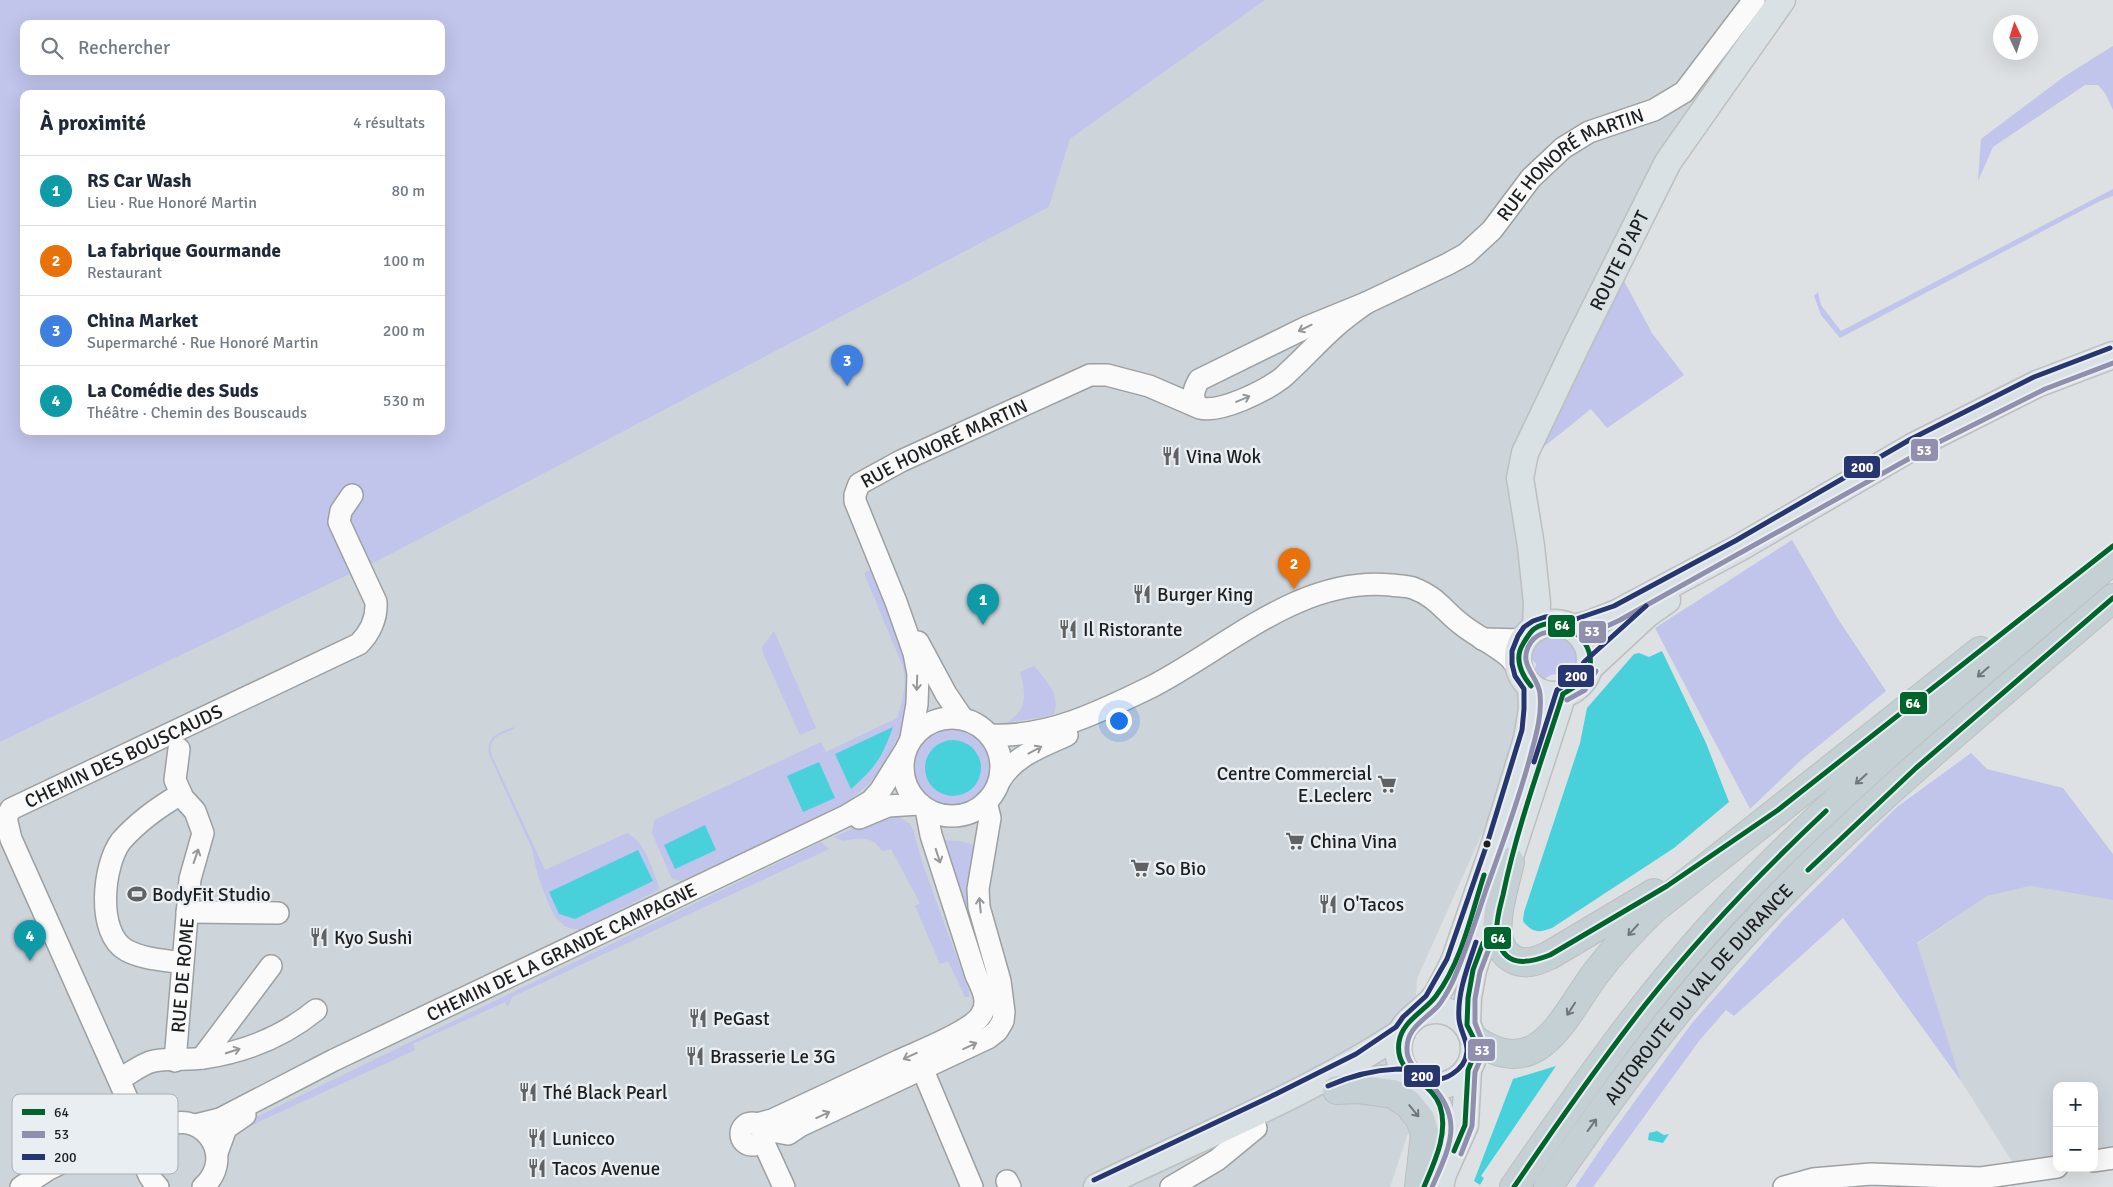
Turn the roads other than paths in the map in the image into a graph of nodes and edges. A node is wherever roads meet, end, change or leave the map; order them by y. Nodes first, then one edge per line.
1 (1754, 0) edge
2 (1782, 0) edge
3 (1366, 303) junction
4 (1264, 348) junction
5 (2113, 356) edge
6 (2113, 372) edge
7 (1286, 373) junction
8 (1199, 380) junction
9 (1149, 386) junction
10 (1197, 406) junction
11 (1914, 446) junction
12 (352, 495) dead end
13 (1531, 546) junction
14 (2113, 546) edge
15 (1739, 548) junction
16 (2113, 560) edge
17 (2113, 598) edge
18 (896, 602) junction
19 (1453, 618) junction
20 (1572, 627) junction
21 (1530, 634) junction
22 (1480, 639) junction
23 (1590, 667) junction
24 (1526, 680) junction
25 (1563, 694) junction
26 (963, 718) junction
27 (990, 735) junction
28 (908, 744) junction
29 (179, 749) dead end
30 (999, 782) junction
31 (181, 794) junction
32 (986, 802) junction
33 (922, 807) junction
34 (1778, 810) junction
35 (1510, 862) junction
36 (187, 912) junction
37 (278, 913) dead end
38 (182, 963) junction
39 (271, 966) dead end
40 (316, 1010) dead end
41 (1408, 1025) junction
42 (1470, 1032) junction
43 (202, 1058) junction
44 (175, 1061) junction
45 (922, 1068) junction
46 (1468, 1070) junction
47 (1417, 1081) junction
48 (121, 1082) junction
49 (1337, 1090) junction
50 (123, 1094) edge
51 (126, 1094) edge
52 (131, 1094) edge
53 (178, 1123) edge
54 (196, 1126) junction
55 (1256, 1128) junction
56 (1443, 1135) joint
57 (760, 1138) junction
58 (217, 1153) junction
59 (2113, 1158) edge
60 (2098, 1160) edge
61 (2053, 1168) edge
62 (41, 1174) edge
63 (149, 1174) edge
64 (1554, 1180) edge
65 (1192, 1181) edge
66 (1436, 1183) edge
67 (207, 1185) edge
68 (21, 1187) edge
69 (158, 1187) edge
70 (784, 1187) edge
71 (972, 1187) edge
72 (1097, 1187) edge
73 (1133, 1187) edge
74 (1171, 1187) edge
75 (1419, 1187) edge
76 (1514, 1187) edge
77 (1784, 1187) edge

1 - 3 street, RUE HONORÉ MARTIN
2 - 13 main road, ROUTE D'APT
3 -> 4 street, RUE HONORÉ MARTIN
3 - 7 street, RUE HONORÉ MARTIN
4 - 7 street
4 - 8 street, RUE HONORÉ MARTIN
5 - 11 main road
6 - 11 main road
10 -> 7 street, RUE HONORÉ MARTIN
8 - 9 street, RUE HONORÉ MARTIN
8 - 10 street
9 - 10 street, RUE HONORÉ MARTIN
9 - 18 street, RUE HONORÉ MARTIN
11 - 15 main road
12 - 48 street, CHEMIN DES BOUSCAUDS
13 - 20 main road, ROUTE D'APT
13 - 21 main road, ROUTE D'APT
14 - 34 highway
15 - 20 main road
15 - 23 main road
16 -> 76 highway, AUTOROUTE DU VAL DE DURANCE
64 -> 17 highway, AUTOROUTE DU VAL DE DURANCE
18 - 26 street, RUE HONORÉ MARTIN
18 -> 28 street, RUE HONORÉ MARTIN
19 - 22 street
19 - 27 street
30 -> 19 street
20 - 21 main road
20 - 23 main road
21 - 22 street
21 - 24 main road
22 - 24 street
23 - 25 main road
24 - 25 main road
24 - 41 main road
25 - 35 main road
26 - 27 street
26 - 28 street
27 - 30 street
28 - 33 street
28 - 54 street, CHEMIN DE LA GRANDE CAMPAGNE
29 - 31 street, RUE DE ROME
30 - 32 street
36 -> 31 street, RUE DE ROME
31 - 38 street
32 - 33 street
45 -> 32 street
33 -> 57 street
33 - 58 street, CHEMIN DE LA GRANDE CAMPAGNE
34 - 35 highway
34 -> 42 highway
35 - 42 main road
36 - 37 street
36 - 38 street, RUE DE ROME
38 - 44 street, RUE DE ROME
39 - 43 street
43 -> 40 street
41 - 42 main road
41 - 47 main road
41 - 72 main road
42 - 46 main road
43 - 44 street
44 - 48 street
57 -> 45 street
45 - 71 street
46 - 47 main road
46 - 66 main road
47 - 49 main road
47 - 56 main road
48 - 50 street, CHEMIN DES BOUSCAUDS
48 - 51 street, CHEMIN DES BOUSCAUDS
48 - 52 street, CHEMIN DES BOUSCAUDS
49 - 55 main road
49 -> 75 highway
53 - 54 street
54 - 58 street
55 - 65 street
55 - 73 main road
56 - 66 highway
57 - 70 street
58 - 67 street, CHEMIN DE LA GRANDE CAMPAGNE
59 - 60 street
61 - 77 street
62 - 68 street
63 - 69 street
65 - 74 street

